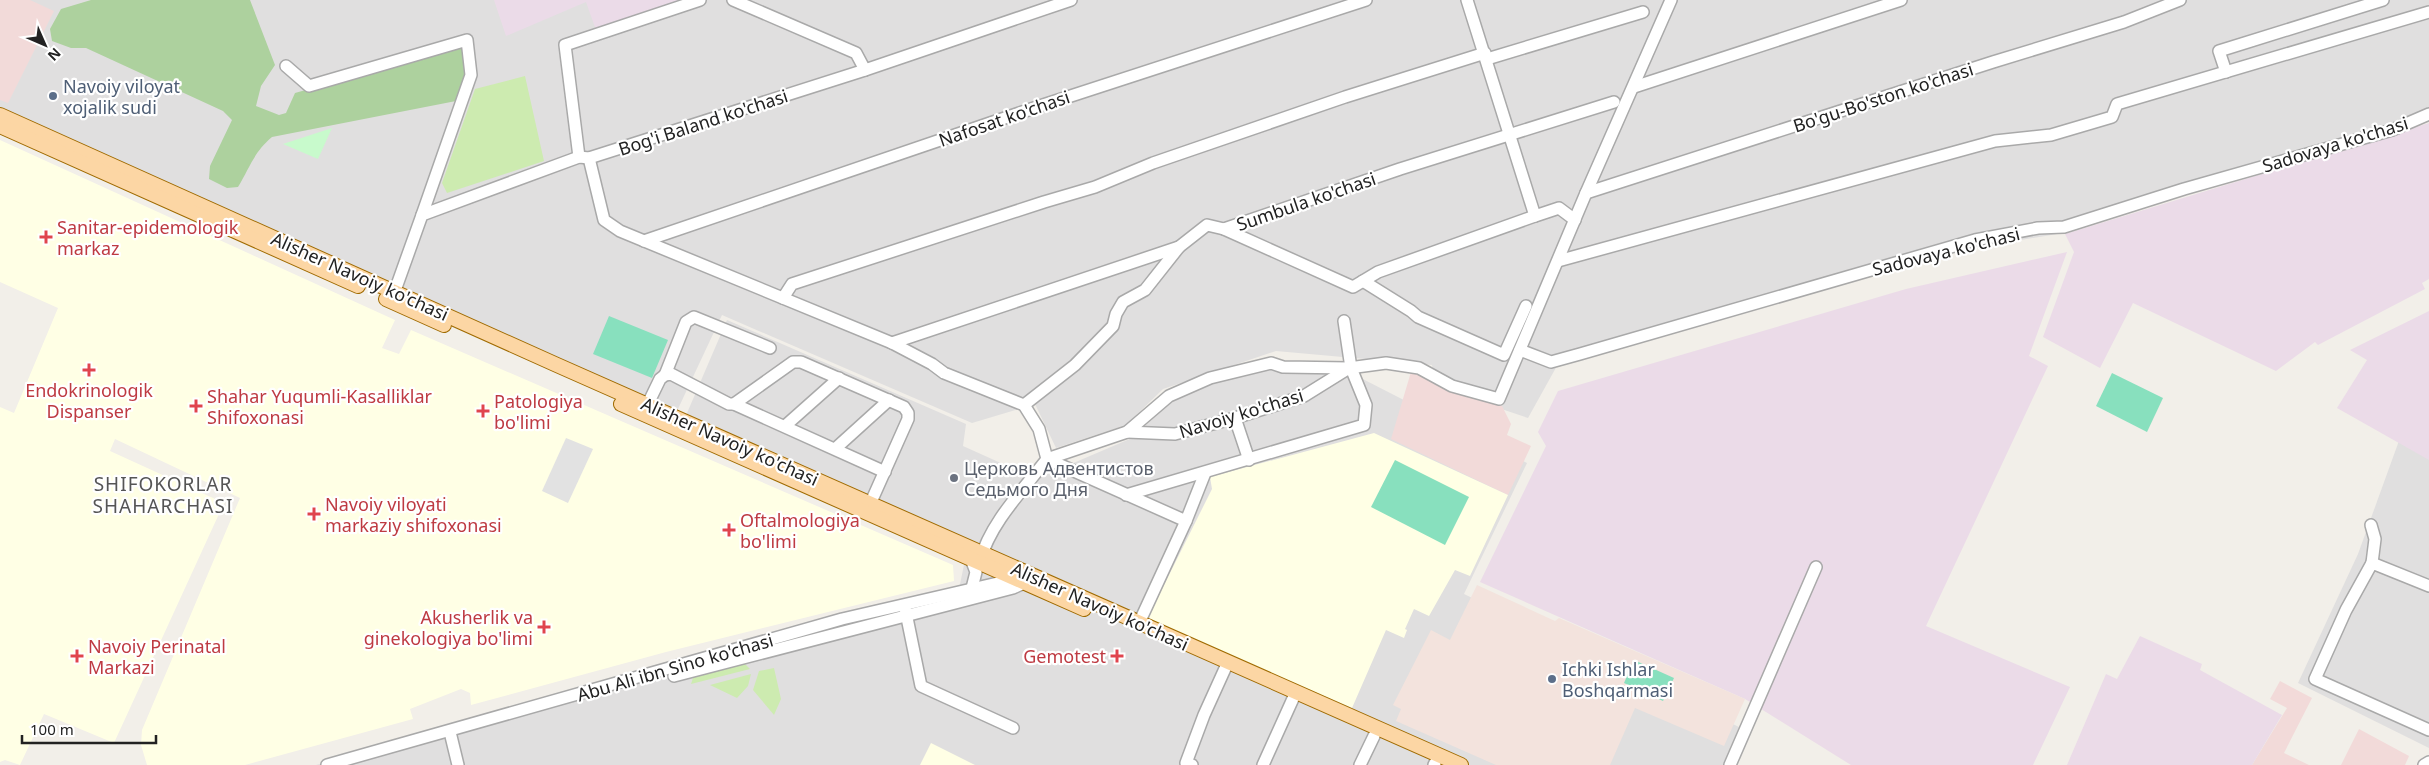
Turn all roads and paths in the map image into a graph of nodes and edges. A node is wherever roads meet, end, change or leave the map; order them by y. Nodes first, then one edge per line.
1 (700, 0) edge
2 (733, 0) edge
3 (1071, 0) edge
4 (1366, 0) edge
5 (1467, 0) edge
6 (1671, 0) edge
7 (1901, 0) edge
8 (2180, 0) edge
9 (2383, 0) edge
10 (1643, 12) dead end
11 (2429, 12) edge
12 (1486, 56) junction
13 (286, 66) dead end
14 (865, 70) junction
15 (2226, 72) junction
16 (1634, 86) junction
17 (1614, 102) dead end
18 (2429, 114) edge
19 (0, 115) edge
20 (0, 126) edge
21 (1509, 135) junction
22 (584, 157) junction
23 (1586, 193) junction
24 (422, 215) junction
25 (1535, 216) junction
26 (1576, 220) junction
27 (1224, 228) junction
28 (644, 241) junction
29 (1179, 247) junction
30 (1558, 261) junction
31 (1363, 282) junction
32 (393, 297) junction
33 (783, 298) junction
34 (1526, 306) dead end
35 (1344, 321) dead end
36 (892, 344) junction
37 (770, 348) dead end
38 (1520, 350) junction
39 (1350, 368) junction
40 (665, 375) junction
41 (839, 378) junction
42 (890, 400) junction
43 (734, 404) junction
44 (1024, 405) junction
45 (645, 409) junction
46 (1235, 418) junction
47 (785, 426) junction
48 (1127, 432) junction
49 (836, 448) junction
50 (1047, 459) junction
51 (1249, 460) junction
52 (884, 472) junction
53 (1205, 474) junction
54 (1126, 495) junction
55 (868, 508) junction
56 (1186, 521) junction
57 (2371, 525) dead end
58 (978, 559) junction
59 (2372, 563) junction
60 (1816, 567) dead end
61 (1023, 577) junction
62 (2429, 586) edge
63 (972, 588) junction
64 (905, 609) junction
65 (1139, 623) junction
66 (1226, 667) junction
67 (1294, 696) junction
68 (1013, 728) dead end
69 (2429, 730) edge
70 (451, 735) junction
71 (1374, 736) junction
72 (2429, 762) edge
73 (1189, 764) edge
74 (1436, 764) edge
75 (326, 765) edge
76 (354, 765) edge
77 (458, 765) edge
78 (1263, 765) edge
79 (1360, 765) edge
80 (1461, 765) edge
81 (1730, 765) edge
82 (2424, 765) edge

1 - 22 street
2 - 14 street
3 - 14 street, Bog'i Baland ko'chasi
4 - 28 street, Nafosat ko'chasi
5 - 12 street
6 - 16 street
7 - 16 street
8 - 23 street, Bo'gu-Bo'ston ko'chasi
9 - 15 street
10 - 12 street
11 - 15 street
12 - 21 street
12 - 33 street
13 - 24 street
14 - 22 street, Bog'i Baland ko'chasi
15 - 30 street
16 - 23 street
17 - 21 street, Sumbula ko'chasi
18 - 38 street, Sadovaya ko'chasi
19 - 32 main road, Alisher Navoiy ko'chasi
20 - 32 main road, Alisher Navoiy ko'chasi
21 - 25 street
21 - 27 street, Sumbula ko'chasi
22 - 24 street, Bog'i Baland ko'chasi
22 - 28 street
23 - 26 street
24 - 32 street
25 - 26 street
25 - 31 street
26 - 30 street
27 - 29 street, Sumbula ko'chasi
27 - 31 street
28 - 33 street
29 - 36 street, Sumbula ko'chasi
29 - 44 street
30 - 38 street
31 - 34 street
32 - 45 main road, Alisher Navoiy ko'chasi
33 - 36 street
35 - 39 street
36 - 44 street
37 - 40 street
38 - 39 street
39 - 46 street, Navoiy ko'chasi
39 - 48 street
39 - 51 street
40 - 43 street
40 - 45 street
41 - 42 street
41 - 43 street
41 - 47 street
42 - 49 street
42 - 52 street
43 - 47 street
44 - 50 street
45 - 55 main road, Alisher Navoiy ko'chasi
46 - 48 street, Navoiy ko'chasi
46 - 51 street
47 - 49 street
48 - 50 street
49 - 52 street
50 - 54 street
50 - 58 street
51 - 53 street
52 - 55 street
53 - 54 street
53 - 56 street
54 - 56 street
55 - 58 main road, Alisher Navoiy ko'chasi
56 - 65 street
57 - 59 street
58 - 61 main road, Alisher Navoiy ko'chasi
58 - 63 street
59 - 62 street
59 - 69 street
60 - 81 street
61 - 63 street, Abu Ali ibn Sino ko'chasi
61 - 64 street, Abu Ali ibn Sino ko'chasi
61 - 65 main road, Alisher Navoiy ko'chasi
61 - 66 main road, Alisher Navoiy ko'chasi
63 - 64 street, Abu Ali ibn Sino ko'chasi
64 - 68 street
64 - 70 street, Abu Ali ibn Sino ko'chasi
65 - 66 main road, Alisher Navoiy ko'chasi
66 - 67 main road, Alisher Navoiy ko'chasi
66 - 73 street
67 - 71 main road, Alisher Navoiy ko'chasi
67 - 78 street
67 - 80 main road, Alisher Navoiy ko'chasi
70 - 75 street, Abu Ali ibn Sino ko'chasi
70 - 76 street, Abu Ali ibn Sino ko'chasi
70 - 77 street
71 - 74 main road, Alisher Navoiy ko'chasi
71 - 79 street
72 - 82 street

